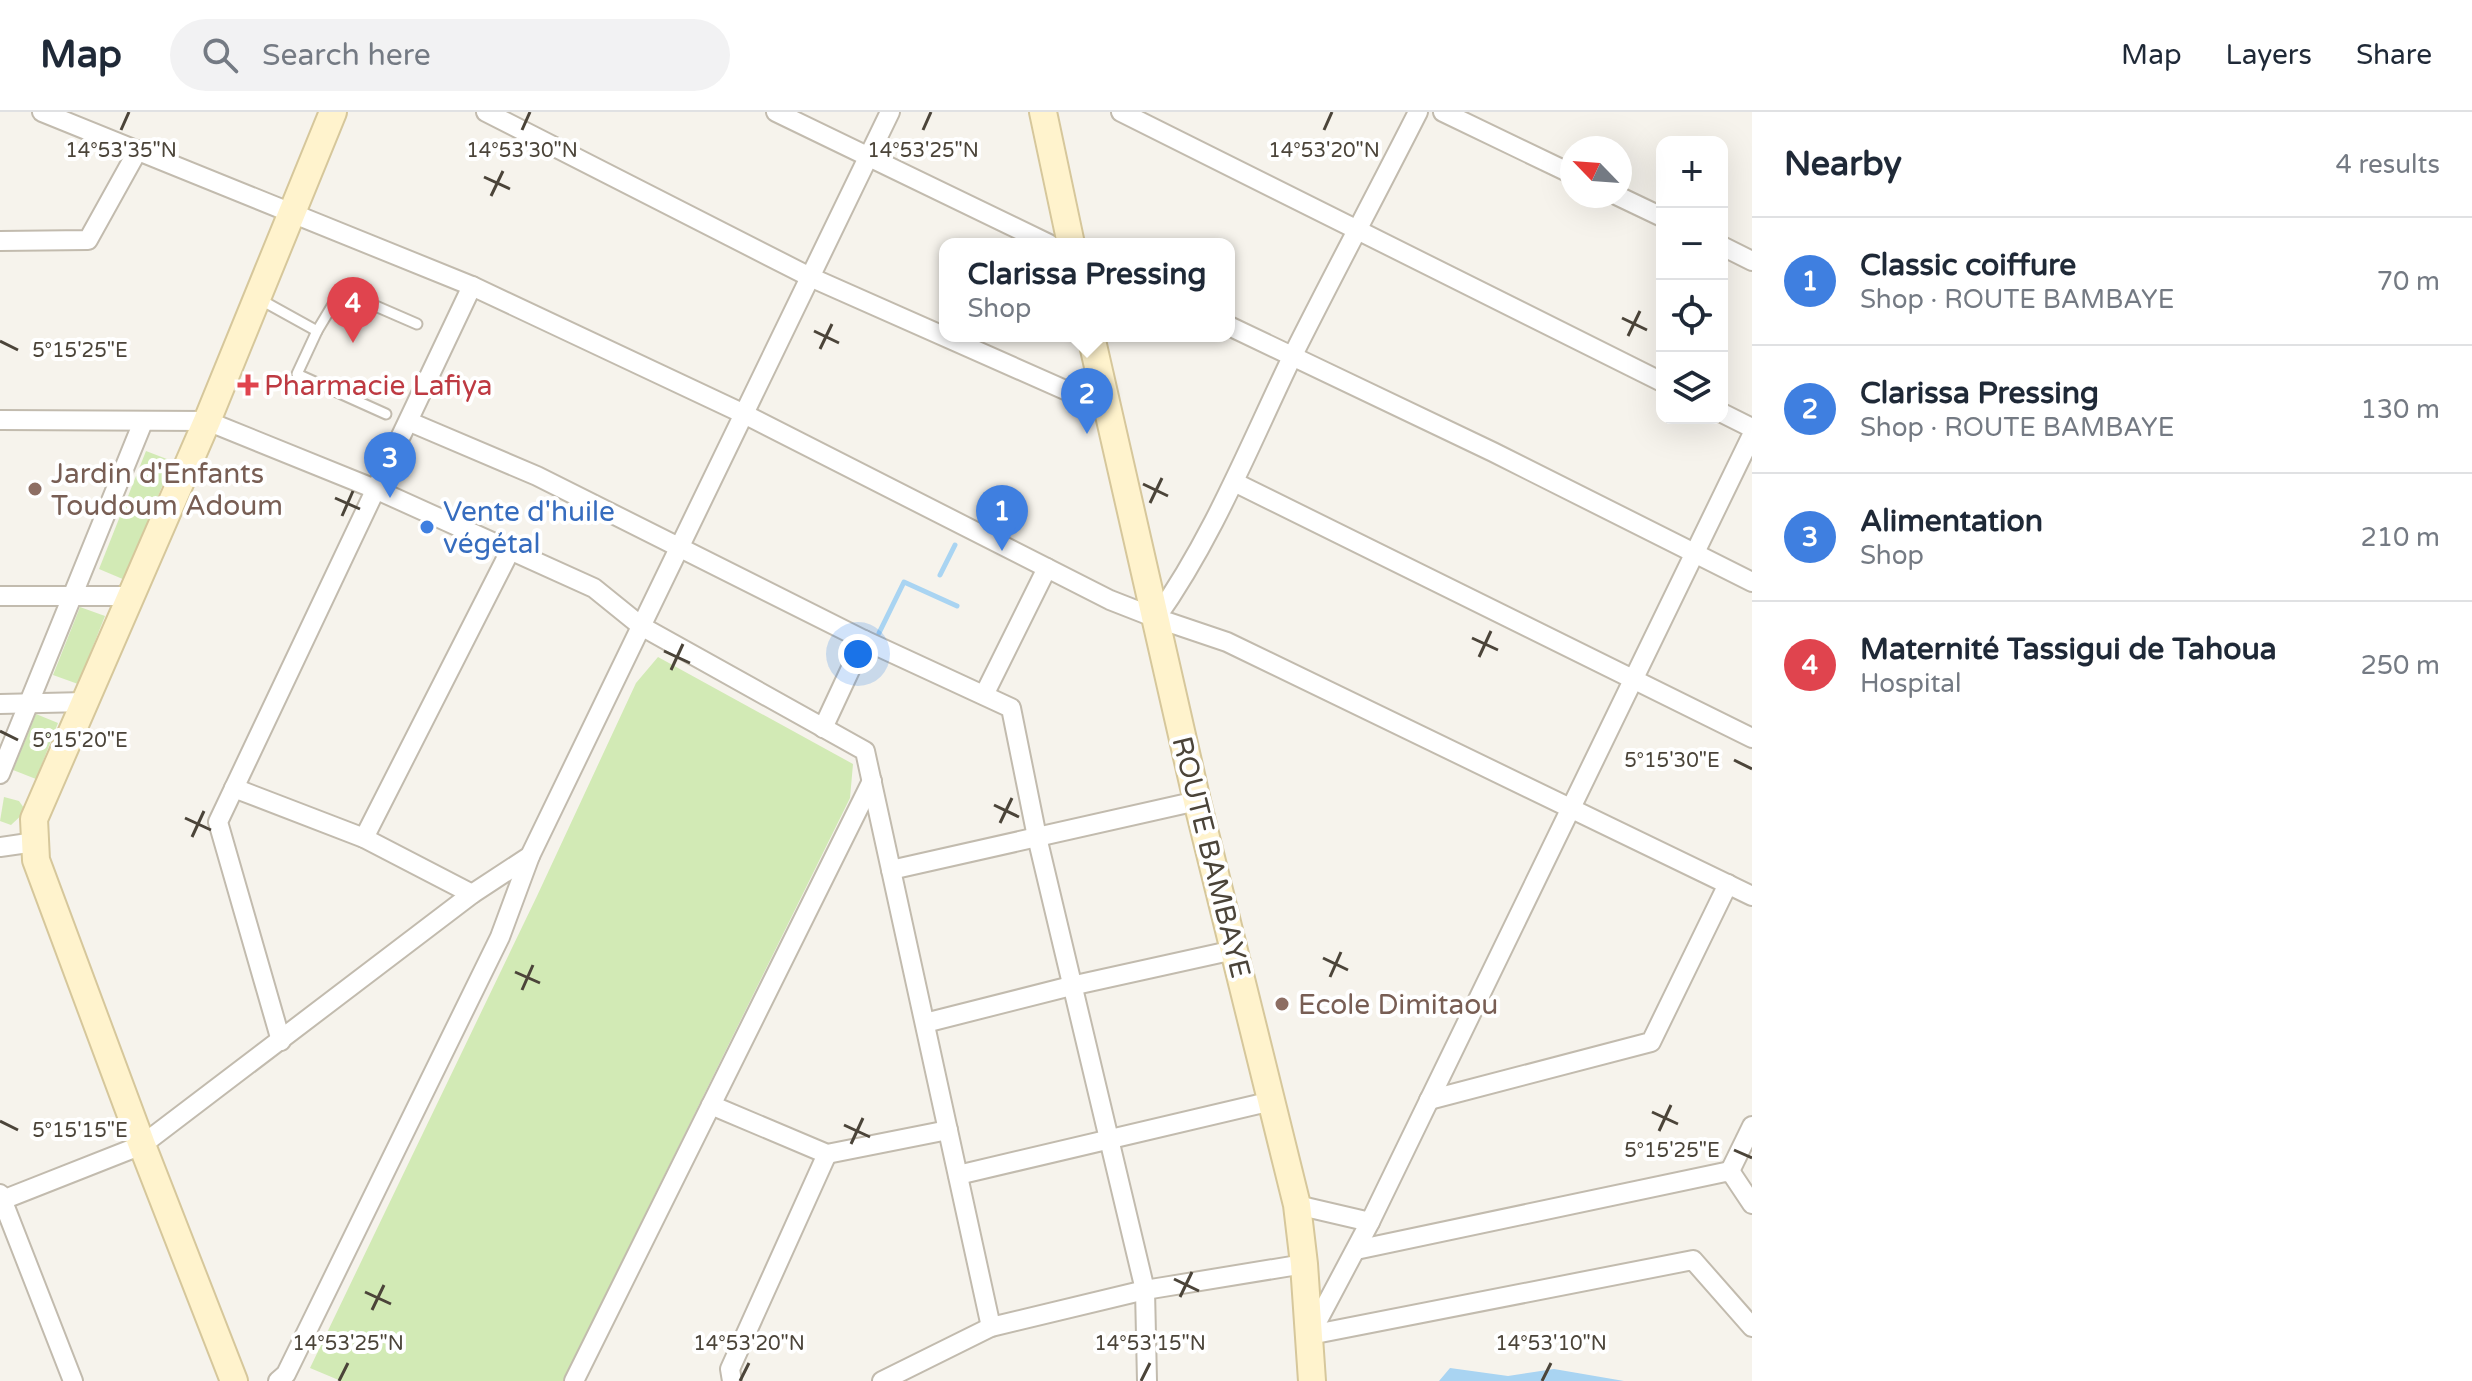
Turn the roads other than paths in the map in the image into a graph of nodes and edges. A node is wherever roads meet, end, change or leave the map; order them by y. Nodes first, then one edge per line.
1 (42, 112) edge
2 (333, 112) edge
3 (486, 112) edge
4 (776, 112) edge
5 (890, 112) edge
6 (1043, 112) edge
7 (1121, 112) edge
8 (1418, 112) edge
9 (1443, 112) edge
10 (138, 150) junction
11 (869, 156) junction
12 (1560, 168) edge
13 (1632, 203) edge
14 (294, 212) junction
15 (1656, 214) edge
16 (1358, 229) junction
17 (1037, 238) edge
18 (1070, 238) edge
19 (0, 241) edge
20 (1728, 249) edge
21 (1752, 261) edge
22 (810, 277) junction
23 (472, 286) junction
24 (259, 299) junction
25 (417, 324) dead end
26 (1235, 329) edge
27 (317, 331) junction
28 (939, 334) edge
29 (957, 342) edge
30 (1092, 342) edge
31 (1293, 356) junction
32 (1656, 379) edge
33 (1108, 409) junction
34 (386, 414) dead end
35 (744, 414) junction
36 (1728, 416) edge
37 (0, 420) edge
38 (207, 421) junction
39 (143, 422) junction
40 (410, 422) junction
41 (1752, 428) edge
42 (1752, 435) edge
43 (1234, 482) junction
44 (375, 489) junction
45 (679, 547) junction
46 (511, 549) junction
47 (1694, 554) junction
48 (1047, 568) junction
49 (1752, 582) edge
50 (0, 596) edge
51 (72, 596) junction
52 (131, 596) junction
53 (1156, 618) junction
54 (641, 626) junction
55 (864, 640) junction
56 (1633, 680) junction
57 (984, 695) junction
58 (85, 702) junction
59 (29, 703) junction
60 (0, 704) edge
61 (823, 728) junction
62 (1752, 738) edge
63 (0, 774) edge
64 (872, 781) junction
65 (234, 788) junction
66 (1197, 801) junction
67 (1571, 809) junction
68 (1037, 837) junction
69 (364, 838) junction
70 (35, 842) junction
71 (0, 847) edge
72 (530, 856) junction
73 (891, 870) junction
74 (1728, 884) junction
75 (472, 894) junction
76 (1752, 896) edge
77 (1234, 950) junction
78 (1071, 986) junction
79 (925, 1023) junction
80 (281, 1041) junction
81 (1429, 1100) junction
82 (1272, 1101) junction
83 (711, 1105) junction
84 (1752, 1126) edge
85 (948, 1130) junction
86 (1109, 1139) junction
87 (142, 1145) junction
88 (827, 1154) junction
89 (1730, 1171) junction
90 (958, 1175) junction
91 (1, 1199) edge
92 (1752, 1204) edge
93 (1297, 1205) junction
94 (1370, 1222) junction
95 (1356, 1250) junction
96 (1304, 1264) junction
97 (1145, 1290) junction
98 (991, 1327) junction
99 (1752, 1327) edge
100 (1310, 1335) junction
101 (73, 1381) edge
102 (234, 1381) edge
103 (278, 1381) edge
104 (574, 1381) edge
105 (732, 1381) edge
106 (882, 1381) edge
107 (1147, 1381) edge
108 (1312, 1381) edge

1 - 10 street
2 - 14 street
3 - 22 street
4 - 11 street
5 - 11 street
6 - 18 street
7 - 16 street
8 - 16 street
9 - 12 street
10 - 14 street
10 - 19 street
11 - 17 street
11 - 22 street
13 - 15 street
14 - 23 street
14 - 24 street
16 - 31 street
16 - 32 street
20 - 21 street
22 - 28 street
22 - 35 street
23 - 35 street
23 - 40 street
24 - 27 lane
24 - 38 street
25 - 27 lane
26 - 31 street
27 - 34 lane
29 - 33 street
30 - 33 street, ROUTE BAMBAYE
31 - 43 street
31 - 47 street
33 - 53 street, ROUTE BAMBAYE
35 - 45 street
35 - 48 street
36 - 41 street
37 - 39 street
38 - 39 street
38 - 44 street
38 - 52 street
39 - 51 street
40 - 44 street
40 - 45 street
42 - 47 street
43 - 53 street
43 - 56 street
44 - 46 street
44 - 65 street
45 - 54 street
45 - 55 street
46 - 54 street
46 - 69 street
47 - 49 street
47 - 56 street
48 - 53 street
48 - 57 street
50 - 51 street
51 - 52 street
51 - 59 street
52 - 58 street
53 - 66 street, ROUTE BAMBAYE
53 - 67 street
54 - 61 street
54 - 72 street
55 - 57 street
55 - 61 street
56 - 62 street
56 - 67 street
57 - 68 street
58 - 59 street
58 - 70 street
59 - 60 street
59 - 63 street
61 - 64 street
64 - 73 street
64 - 83 street
65 - 69 street
65 - 80 street
66 - 68 street
66 - 77 street, ROUTE BAMBAYE
67 - 74 street
67 - 81 street
68 - 73 street
68 - 78 street
69 - 75 street
70 - 71 street
70 - 87 street
72 - 75 street
72 - 103 street
73 - 79 street
74 - 76 street
74 - 81 street
75 - 80 street
77 - 78 street
77 - 82 street, ROUTE BAMBAYE
78 - 79 street
78 - 86 street
79 - 85 street
80 - 87 street
81 - 94 street
82 - 86 street
82 - 93 street, ROUTE BAMBAYE
83 - 88 street
83 - 104 street
84 - 89 street
85 - 88 street
85 - 90 street
86 - 90 street
86 - 97 street
87 - 91 street
87 - 102 street
88 - 105 street
89 - 92 street
89 - 95 street
90 - 98 street
91 - 101 street
93 - 94 street
93 - 96 street, ROUTE BAMBAYE
94 - 95 street
95 - 100 street
96 - 97 street
96 - 100 street, ROUTE BAMBAYE
97 - 98 street
97 - 107 street
98 - 106 street
99 - 100 street
100 - 108 street, ROUTE BAMBAYE

